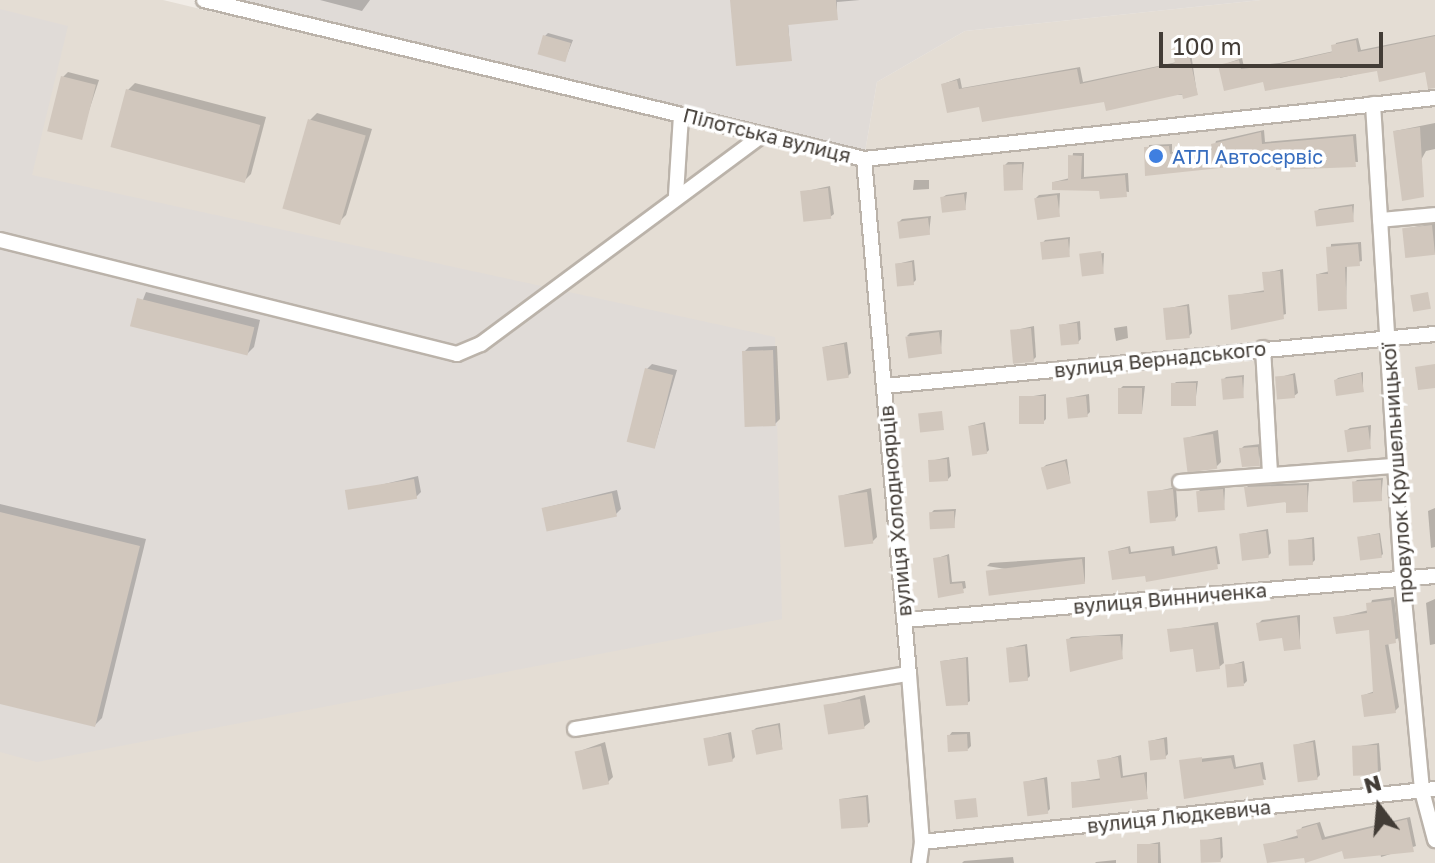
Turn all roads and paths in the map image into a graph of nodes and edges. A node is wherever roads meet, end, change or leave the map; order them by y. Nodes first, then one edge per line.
1 (204, 0) edge
2 (1435, 98) edge
3 (1373, 104) junction
4 (681, 115) junction
5 (762, 135) junction
6 (864, 159) junction
7 (676, 195) junction
8 (1435, 215) edge
9 (1380, 220) junction
10 (0, 240) edge
11 (1435, 334) edge
12 (1388, 338) junction
13 (1263, 348) junction
14 (884, 386) junction
15 (1395, 466) junction
16 (1270, 474) junction
17 (1180, 482) dead end
18 (1435, 576) edge
19 (1402, 578) junction
20 (905, 620) junction
21 (909, 674) junction
22 (575, 729) dead end
23 (1428, 790) edge
24 (1435, 840) edge
25 (922, 842) junction
26 (919, 863) edge

1 - 4 street, Пілотська вулиця
2 - 3 street, Пілотська вулиця
3 - 6 street, Пілотська вулиця
3 - 9 street, провулок Крушельницької
4 - 5 street, Пілотська вулиця
4 - 7 street
5 - 6 street, Пілотська вулиця
5 - 7 street
6 - 14 street, вулиця Холодноярців
7 - 10 street
8 - 9 street
9 - 12 street, провулок Крушельницької
11 - 12 street, вулиця Вернадського
12 - 13 street, вулиця Вернадського
12 - 15 street, провулок Крушельницької
13 - 14 street, вулиця Вернадського
13 - 16 street
14 - 20 street, вулиця Холодноярців
15 - 16 street
15 - 19 street, провулок Крушельницької
16 - 17 street
18 - 19 street, вулиця Винниченка
19 - 20 street, вулиця Винниченка
19 - 23 street, провулок Крушельницької
20 - 21 street, вулиця Холодноярців
21 - 22 street
21 - 25 street, вулиця Холодноярців
23 - 24 street, провулок Крушельницької
23 - 25 street, вулиця Людкевича
25 - 26 street, вулиця Холодноярців

